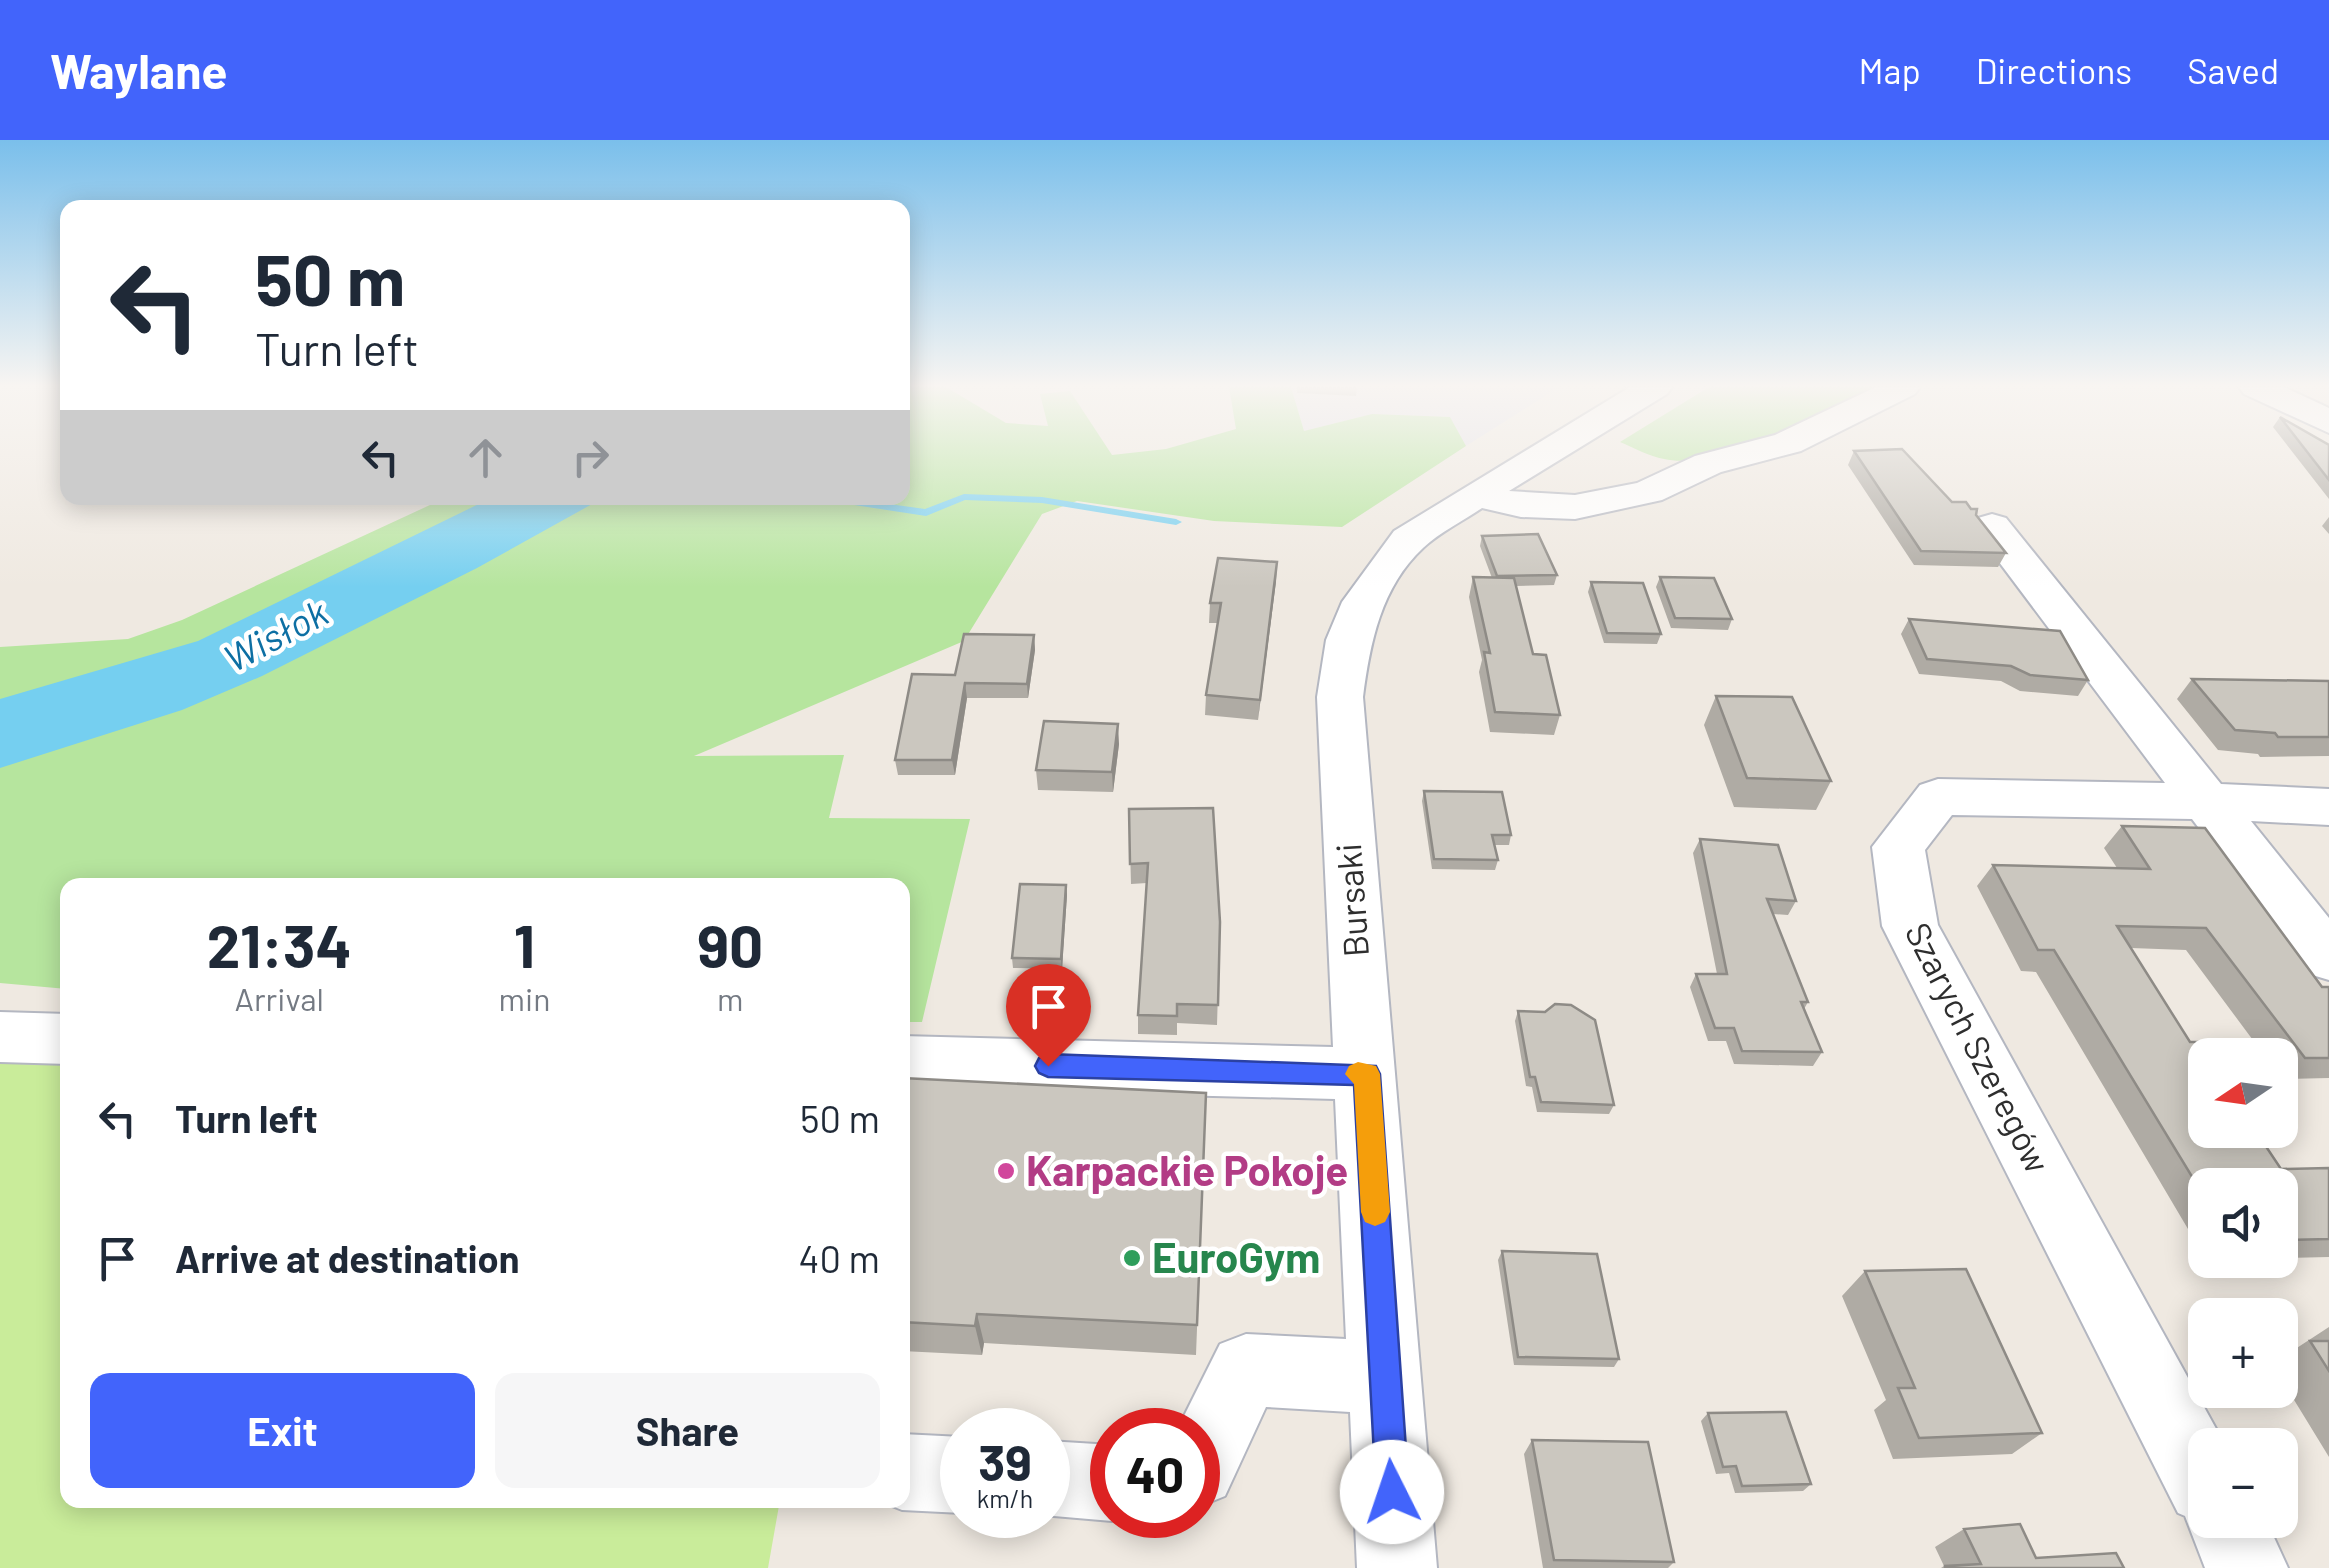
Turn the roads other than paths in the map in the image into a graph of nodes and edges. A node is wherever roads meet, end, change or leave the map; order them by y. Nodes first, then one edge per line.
1 (1543, 454) edge
2 (1749, 454) edge
3 (1474, 494) junction
4 (1992, 526) dead end
5 (2205, 800) junction
6 (2329, 807) edge
7 (2329, 958) edge
8 (0, 1037) edge
9 (60, 1039) edge
10 (910, 1062) edge
11 (1367, 1074) junction
12 (1386, 1378) junction
13 (1220, 1424) edge
14 (2188, 1454) edge
15 (910, 1472) edge
16 (940, 1474) edge
17 (2232, 1538) edge
18 (1397, 1568) edge
19 (2248, 1568) edge

1 - 3 street, Bursaki
2 - 3 street
3 - 11 street, Bursaki
4 - 5 street
5 - 6 street, Szarych Szeregów
5 - 7 street
5 - 14 street, Szarych Szeregów
8 - 9 street
10 - 11 street
11 - 12 street, Bursaki
12 - 13 street
12 - 18 street, Bursaki
15 - 16 street
17 - 19 street

